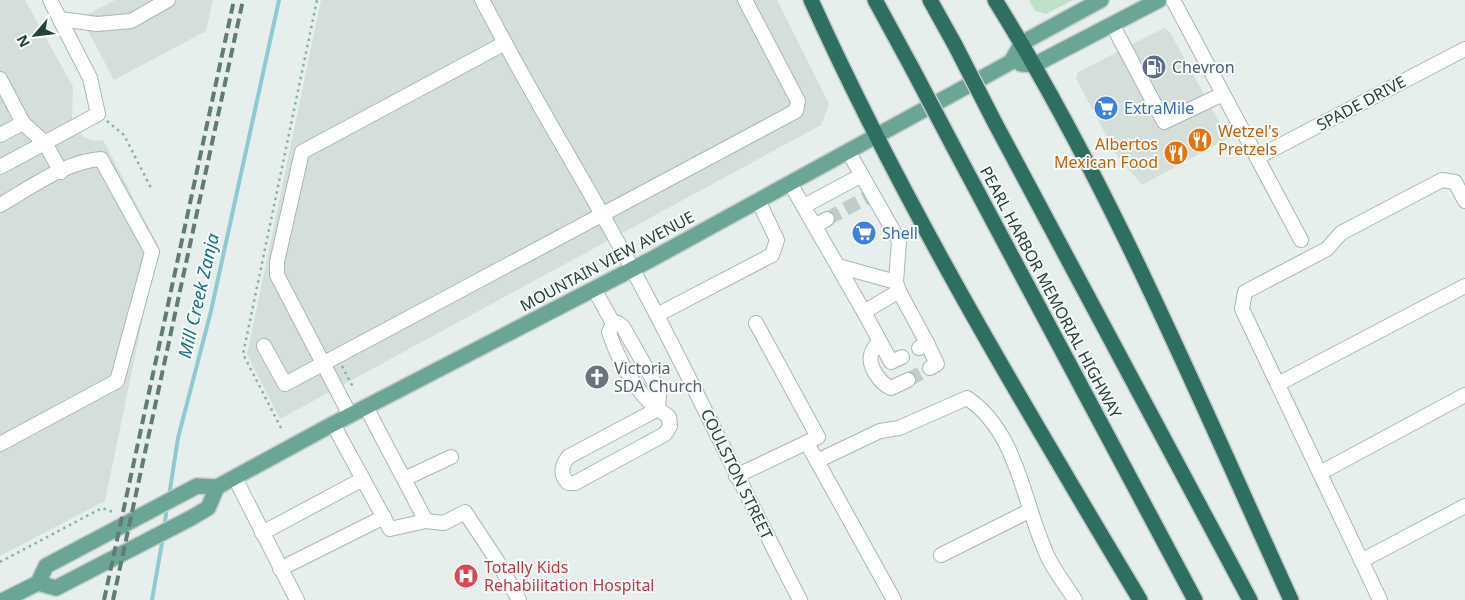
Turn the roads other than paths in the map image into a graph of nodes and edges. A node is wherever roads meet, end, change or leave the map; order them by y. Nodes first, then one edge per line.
1 (50, 0) edge
2 (168, 0) edge
3 (482, 0) edge
4 (745, 0) edge
5 (812, 0) edge
6 (876, 0) edge
7 (930, 0) edge
8 (995, 0) edge
9 (1102, 0) edge
10 (1159, 0) edge
11 (1173, 0) edge
12 (60, 19) junction
13 (1112, 24) junction
14 (505, 43) junction
15 (1022, 43) junction
16 (1465, 49) edge
17 (1012, 62) junction
18 (1034, 65) junction
19 (0, 79) edge
20 (1224, 94) junction
21 (23, 123) junction
22 (0, 135) edge
23 (877, 135) junction
24 (45, 143) junction
25 (848, 151) junction
26 (1258, 157) junction
27 (0, 167) edge
28 (62, 172) junction
29 (862, 175) junction
30 (790, 183) junction
31 (758, 200) junction
32 (1465, 201) edge
33 (0, 205) edge
34 (804, 206) junction
35 (601, 215) junction
36 (1302, 240) dead end
37 (838, 266) junction
38 (633, 269) junction
39 (897, 286) junction
40 (1465, 286) edge
41 (594, 289) junction
42 (864, 312) junction
43 (657, 315) junction
44 (756, 323) dead end
45 (879, 340) junction
46 (264, 346) dead end
47 (902, 356) dead end
48 (322, 364) junction
49 (930, 368) dead end
50 (908, 380) tunnel mouth
51 (1278, 384) junction
52 (1465, 395) edge
53 (366, 407) junction
54 (658, 409) junction
55 (350, 415) junction
56 (333, 424) junction
57 (807, 443) junction
58 (0, 444) edge
59 (451, 457) dead end
60 (817, 461) junction
61 (1320, 473) junction
62 (736, 476) junction
63 (235, 478) junction
64 (363, 479) junction
65 (404, 479) junction
66 (217, 488) junction
67 (1465, 506) edge
68 (1029, 511) junction
69 (384, 517) junction
70 (426, 521) junction
71 (262, 533) junction
72 (941, 556) dead end
73 (1361, 561) junction
74 (280, 569) junction
75 (38, 583) junction
76 (4, 600) edge
77 (297, 600) edge
78 (519, 600) edge
79 (800, 600) edge
80 (894, 600) edge
81 (1075, 600) edge
82 (1140, 600) edge
83 (1195, 600) edge
84 (1250, 600) edge
85 (1291, 600) edge
86 (1380, 600) edge

1 - 12 street
2 - 12 street
3 - 14 street, COULSTON STREET
4 - 35 street
5 - 23 highway
6 - 83 highway, PEARL HARBOR MEMORIAL HIGHWAY, bridge
7 - 84 highway, PEARL HARBOR MEMORIAL HIGHWAY, bridge
8 - 15 highway
9 - 15 main road
10 - 13 main road
11 - 20 street
12 - 24 street
13 - 18 main road
13 - 20 street
14 - 35 street, COULSTON STREET
14 - 48 street
15 - 17 main road
15 - 18 highway
16 - 26 street, SPADE DRIVE
17 - 18 main road
17 - 23 main road, MOUNTAIN VIEW AVENUE
18 - 85 highway
19 - 21 street
20 - 26 street
21 - 22 street
21 - 24 street
23 - 25 main road, MOUNTAIN VIEW AVENUE
23 - 82 highway
24 - 27 street
24 - 28 street
25 - 29 street
25 - 30 main road, MOUNTAIN VIEW AVENUE
26 - 36 street
28 - 33 street
28 - 58 street
29 - 34 street
29 - 39 street
30 - 31 main road, MOUNTAIN VIEW AVENUE
30 - 34 street
31 - 38 main road, MOUNTAIN VIEW AVENUE
31 - 43 street
32 - 51 street
34 - 37 street
35 - 38 street, COULSTON STREET
35 - 48 street
37 - 39 street
37 - 42 street
38 - 41 main road, MOUNTAIN VIEW AVENUE
38 - 43 street, COULSTON STREET
39 - 42 street
39 - 49 street
40 - 51 street
41 - 53 main road, MOUNTAIN VIEW AVENUE
41 - 54 street
42 - 45 street
43 - 62 street, COULSTON STREET
44 - 57 street
45 - 47 street
45 - 50 street
46 - 48 street
48 - 55 street
51 - 61 street
52 - 61 street
53 - 55 main road, MOUNTAIN VIEW AVENUE
53 - 65 street
54 - 54 street
55 - 56 main road, MOUNTAIN VIEW AVENUE
56 - 63 main road, MOUNTAIN VIEW AVENUE
56 - 64 street
57 - 60 street
57 - 62 street
59 - 65 street
60 - 68 street
60 - 80 street
61 - 73 street
62 - 79 street, COULSTON STREET
63 - 66 main road, MOUNTAIN VIEW AVENUE
63 - 71 street
64 - 69 street
64 - 71 street
65 - 70 street
66 - 75 main road
66 - 75 main road
67 - 73 street
68 - 72 street
68 - 81 street
69 - 70 street
69 - 74 street
70 - 78 street
71 - 74 street
73 - 86 street
74 - 77 street
75 - 76 main road

